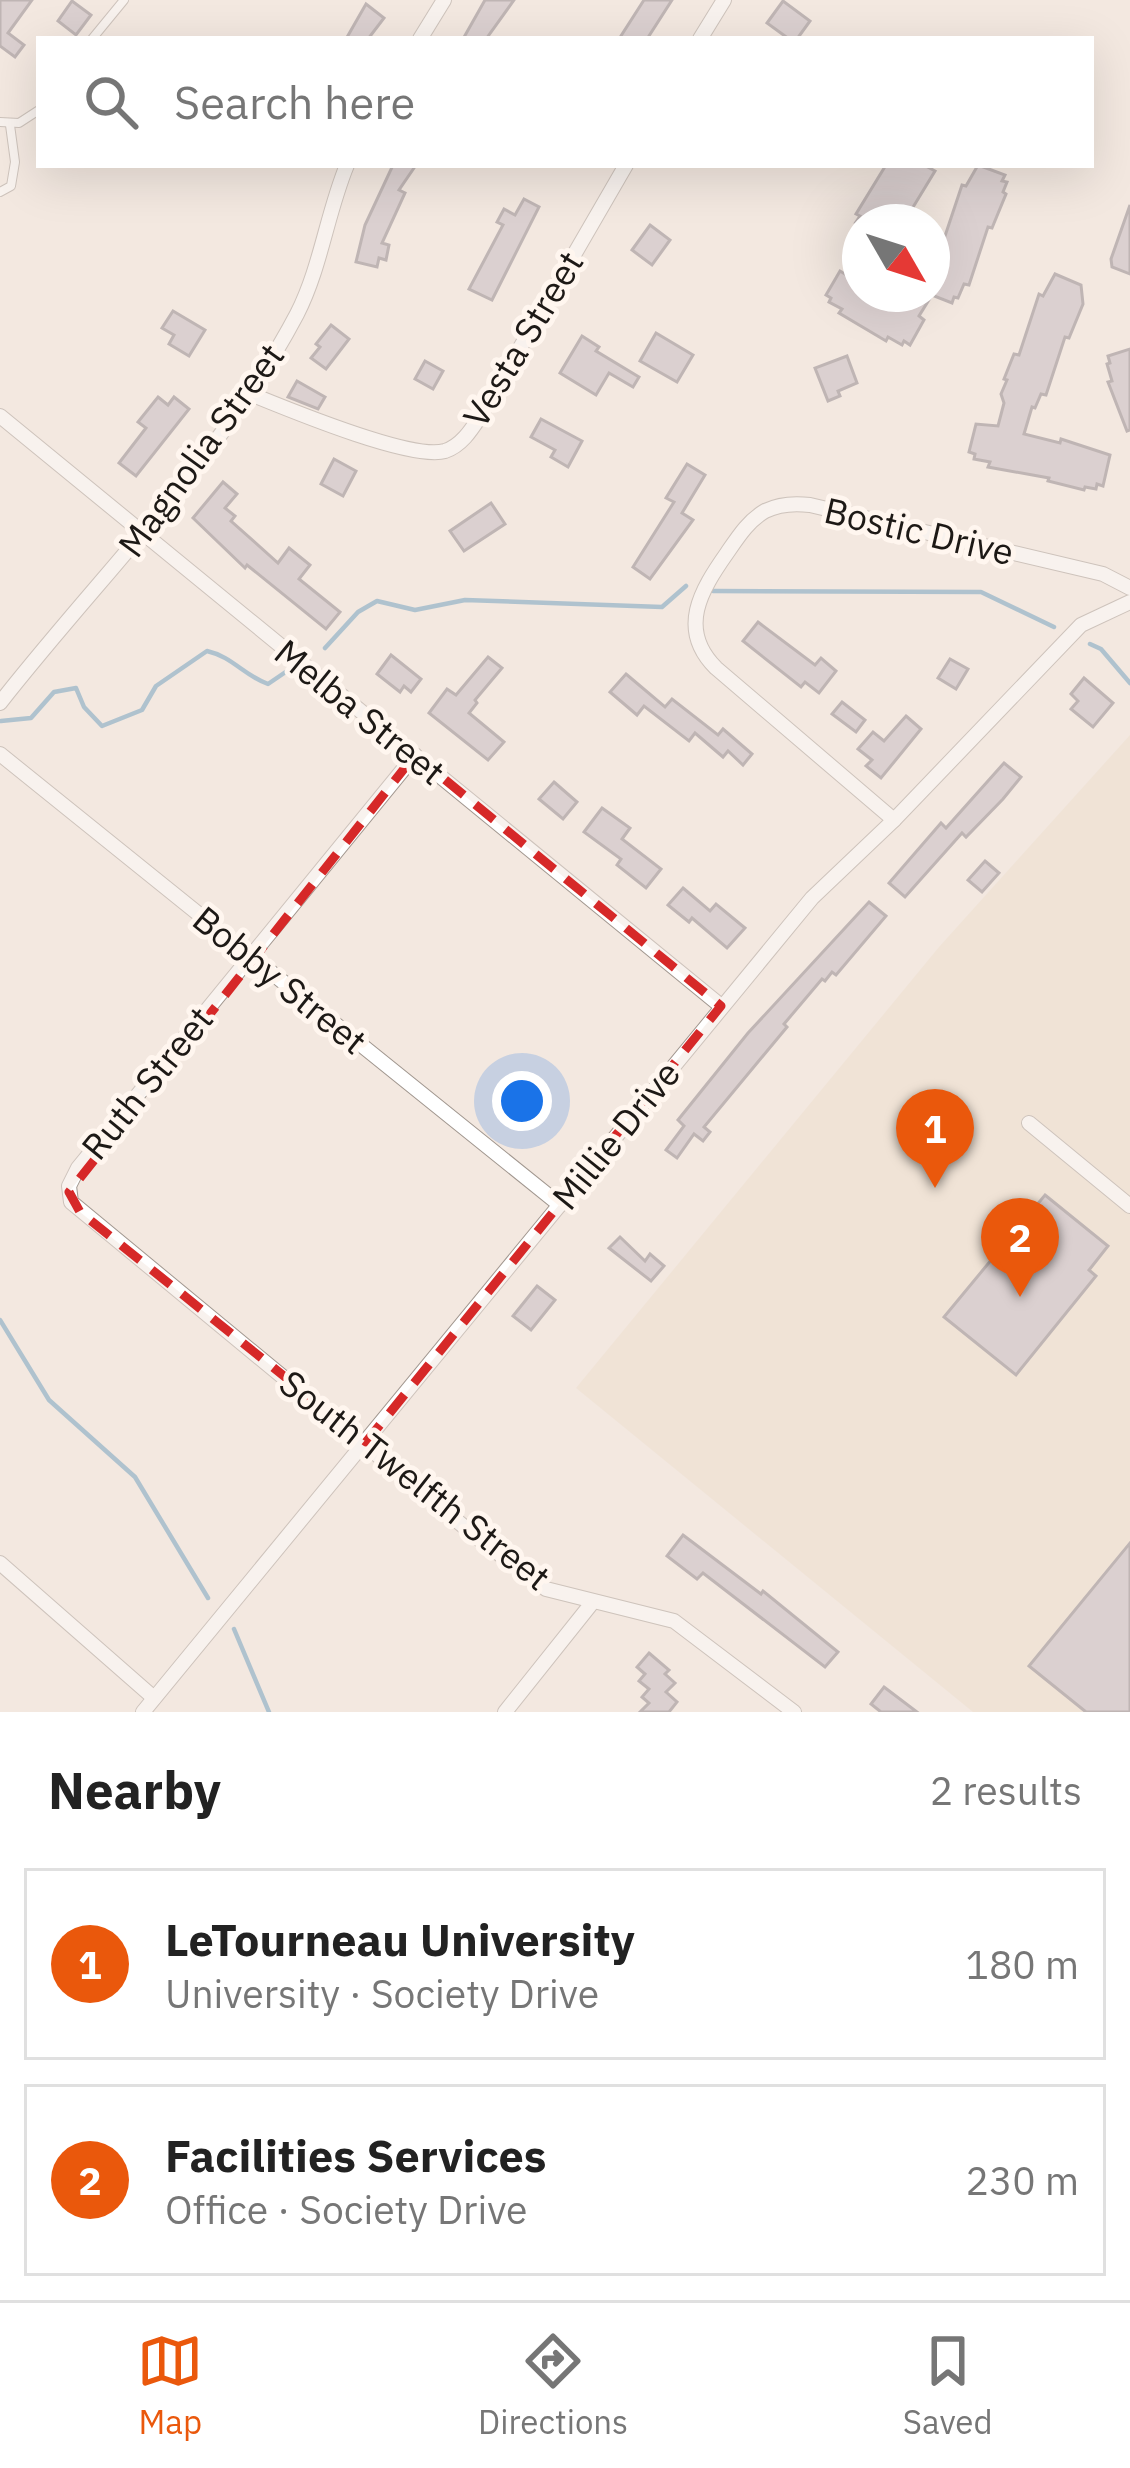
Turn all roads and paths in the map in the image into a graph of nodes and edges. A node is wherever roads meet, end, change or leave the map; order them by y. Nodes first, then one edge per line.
1 (124, 0) edge
2 (444, 0) edge
3 (724, 0) edge
4 (94, 36) edge
5 (422, 36) edge
6 (702, 36) edge
7 (36, 112) edge
8 (5, 123) edge
9 (346, 168) edge
10 (624, 168) edge
11 (0, 192) edge
12 (248, 393) junction
13 (0, 416) edge
14 (142, 536) junction
15 (1130, 588) edge
16 (1130, 602) edge
17 (0, 703) edge
18 (0, 754) edge
19 (415, 755) junction
20 (894, 820) junction
21 (249, 955) junction
22 (721, 1006) junction
23 (1029, 1123) dead end
24 (69, 1192) joint
25 (560, 1205) junction
26 (1130, 1206) edge
27 (366, 1442) junction
28 (0, 1563) edge
29 (592, 1603) junction
30 (154, 1698) junction
31 (143, 1712) edge
32 (505, 1712) edge
33 (794, 1712) edge

1 - 4 lane
2 - 5 street
3 - 6 street
7 - 8 lane
8 - 11 lane
9 - 12 street, Magnolia Street
10 - 12 street, Vesta Street
12 - 14 street, Magnolia Street
13 - 14 street, Melba Street
14 - 17 street, Magnolia Street
14 - 19 street, Melba Street
15 - 20 street, Bostic Drive
16 - 20 street, Millie Drive
18 - 21 street, Bobby Street
19 - 21 street, Ruth Street
19 - 22 street, Melba Street
20 - 22 street, Millie Drive
21 - 24 street, Ruth Street
21 - 25 street, Bobby Street
22 - 25 street, Millie Drive
23 - 26 street
24 - 27 street, South Twelfth Street
25 - 27 street, Millie Drive
27 - 29 street, South Twelfth Street
27 - 30 street, Millie Drive
28 - 30 street
29 - 32 street
29 - 33 street, South Twelfth Street
30 - 31 street, Millie Drive

